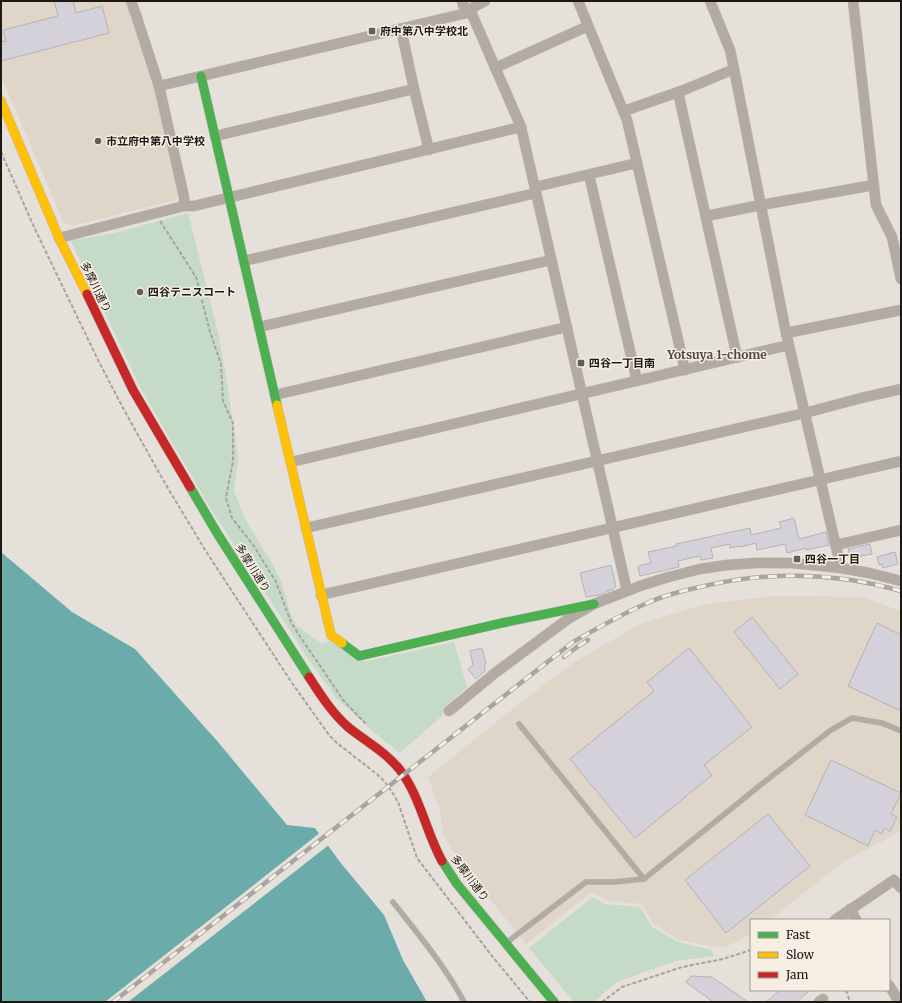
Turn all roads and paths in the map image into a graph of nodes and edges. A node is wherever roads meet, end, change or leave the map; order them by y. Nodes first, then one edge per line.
1 (130, 1) edge
2 (462, 1) edge
3 (485, 1) edge
4 (578, 1) edge
5 (710, 1) edge
6 (853, 1) edge
7 (471, 7) edge
8 (588, 26) junction
9 (401, 29) junction
10 (495, 68) junction
11 (734, 69) junction
12 (201, 76) junction
13 (159, 86) junction
14 (414, 89) junction
15 (678, 92) junction
16 (1, 101) edge
17 (624, 111) junction
18 (520, 127) junction
19 (215, 136) junction
20 (429, 150) junction
21 (637, 163) junction
22 (589, 175) junction
23 (874, 185) junction
24 (535, 190) junction
25 (230, 198) junction
26 (761, 205) junction
27 (184, 206) junction
28 (155, 214) junction
29 (706, 216) junction
30 (897, 236) edge
31 (59, 238) junction
32 (551, 260) junction
33 (244, 261) junction
34 (901, 279) edge
35 (901, 310) edge
36 (259, 327) junction
37 (566, 327) junction
38 (786, 334) junction
39 (789, 345) junction
40 (737, 357) junction
41 (685, 370) junction
42 (637, 380) junction
43 (901, 389) edge
44 (582, 394) junction
45 (275, 395) junction
46 (805, 413) junction
47 (597, 460) junction
48 (901, 461) edge
49 (290, 462) junction
50 (820, 479) junction
51 (613, 527) junction
52 (306, 528) junction
53 (901, 530) edge
54 (836, 544) junction
55 (841, 568) junction
56 (901, 581) edge
57 (627, 591) junction
58 (321, 594) junction
59 (594, 604) junction
60 (449, 711) dead end
61 (519, 724) dead end
62 (901, 731) edge
63 (364, 740) junction
64 (644, 878) junction
65 (901, 888) edge
66 (393, 902) dead end
67 (850, 909) junction
68 (836, 919) edge
69 (855, 919) edge
70 (506, 943) junction
71 (750, 950) edge
72 (890, 987) edge
73 (846, 991) edge
74 (464, 1002) edge
75 (554, 1002) edge
76 (602, 1002) edge
77 (850, 1002) edge
78 (899, 1002) edge

1 - 13 street
2 - 7 street
3 - 7 street
4 - 8 street
5 - 11 street
6 - 23 street
7 - 9 street
7 - 10 street
8 - 10 street
8 - 17 street
9 - 12 street
9 - 14 street
10 - 18 street
11 - 15 street
11 - 26 street
12 - 13 street
12 - 19 street
13 - 27 street
14 - 19 street
14 - 20 street
15 - 17 street
15 - 29 street
16 - 31 street, 多摩川通り
17 - 21 street
18 - 20 street
18 - 24 street
19 - 25 street
20 - 25 street
21 - 22 street
21 - 41 street
22 - 24 street
22 - 42 street
23 - 26 street
23 - 30 street
24 - 32 street
24 - 33 street
25 - 27 street
25 - 33 street
26 - 29 street
26 - 38 street
27 - 28 street
28 - 31 street
28 - 63 path
29 - 40 street
30 - 34 street
31 - 63 street, 多摩川通り
32 - 36 street
32 - 37 street
33 - 36 street
35 - 38 street
36 - 45 street
37 - 44 street
37 - 45 street
38 - 39 street
39 - 40 street
39 - 46 street
40 - 41 street
41 - 42 street
42 - 44 street
43 - 46 street
44 - 47 street
44 - 49 street
45 - 49 street
46 - 47 street
46 - 50 street
47 - 51 street
47 - 52 street
48 - 50 street
49 - 52 street
50 - 51 street
50 - 54 street
51 - 57 street
51 - 58 street
52 - 58 street
53 - 54 street
54 - 55 street
55 - 56 street
55 - 57 street
57 - 59 street
58 - 59 street
59 - 60 street
61 - 64 lane
62 - 64 lane
63 - 70 street, 多摩川通り
64 - 70 lane
65 - 67 street
66 - 74 lane
67 - 68 street
67 - 69 street
70 - 75 street, 多摩川通り
71 - 76 path
72 - 78 street
73 - 77 path

